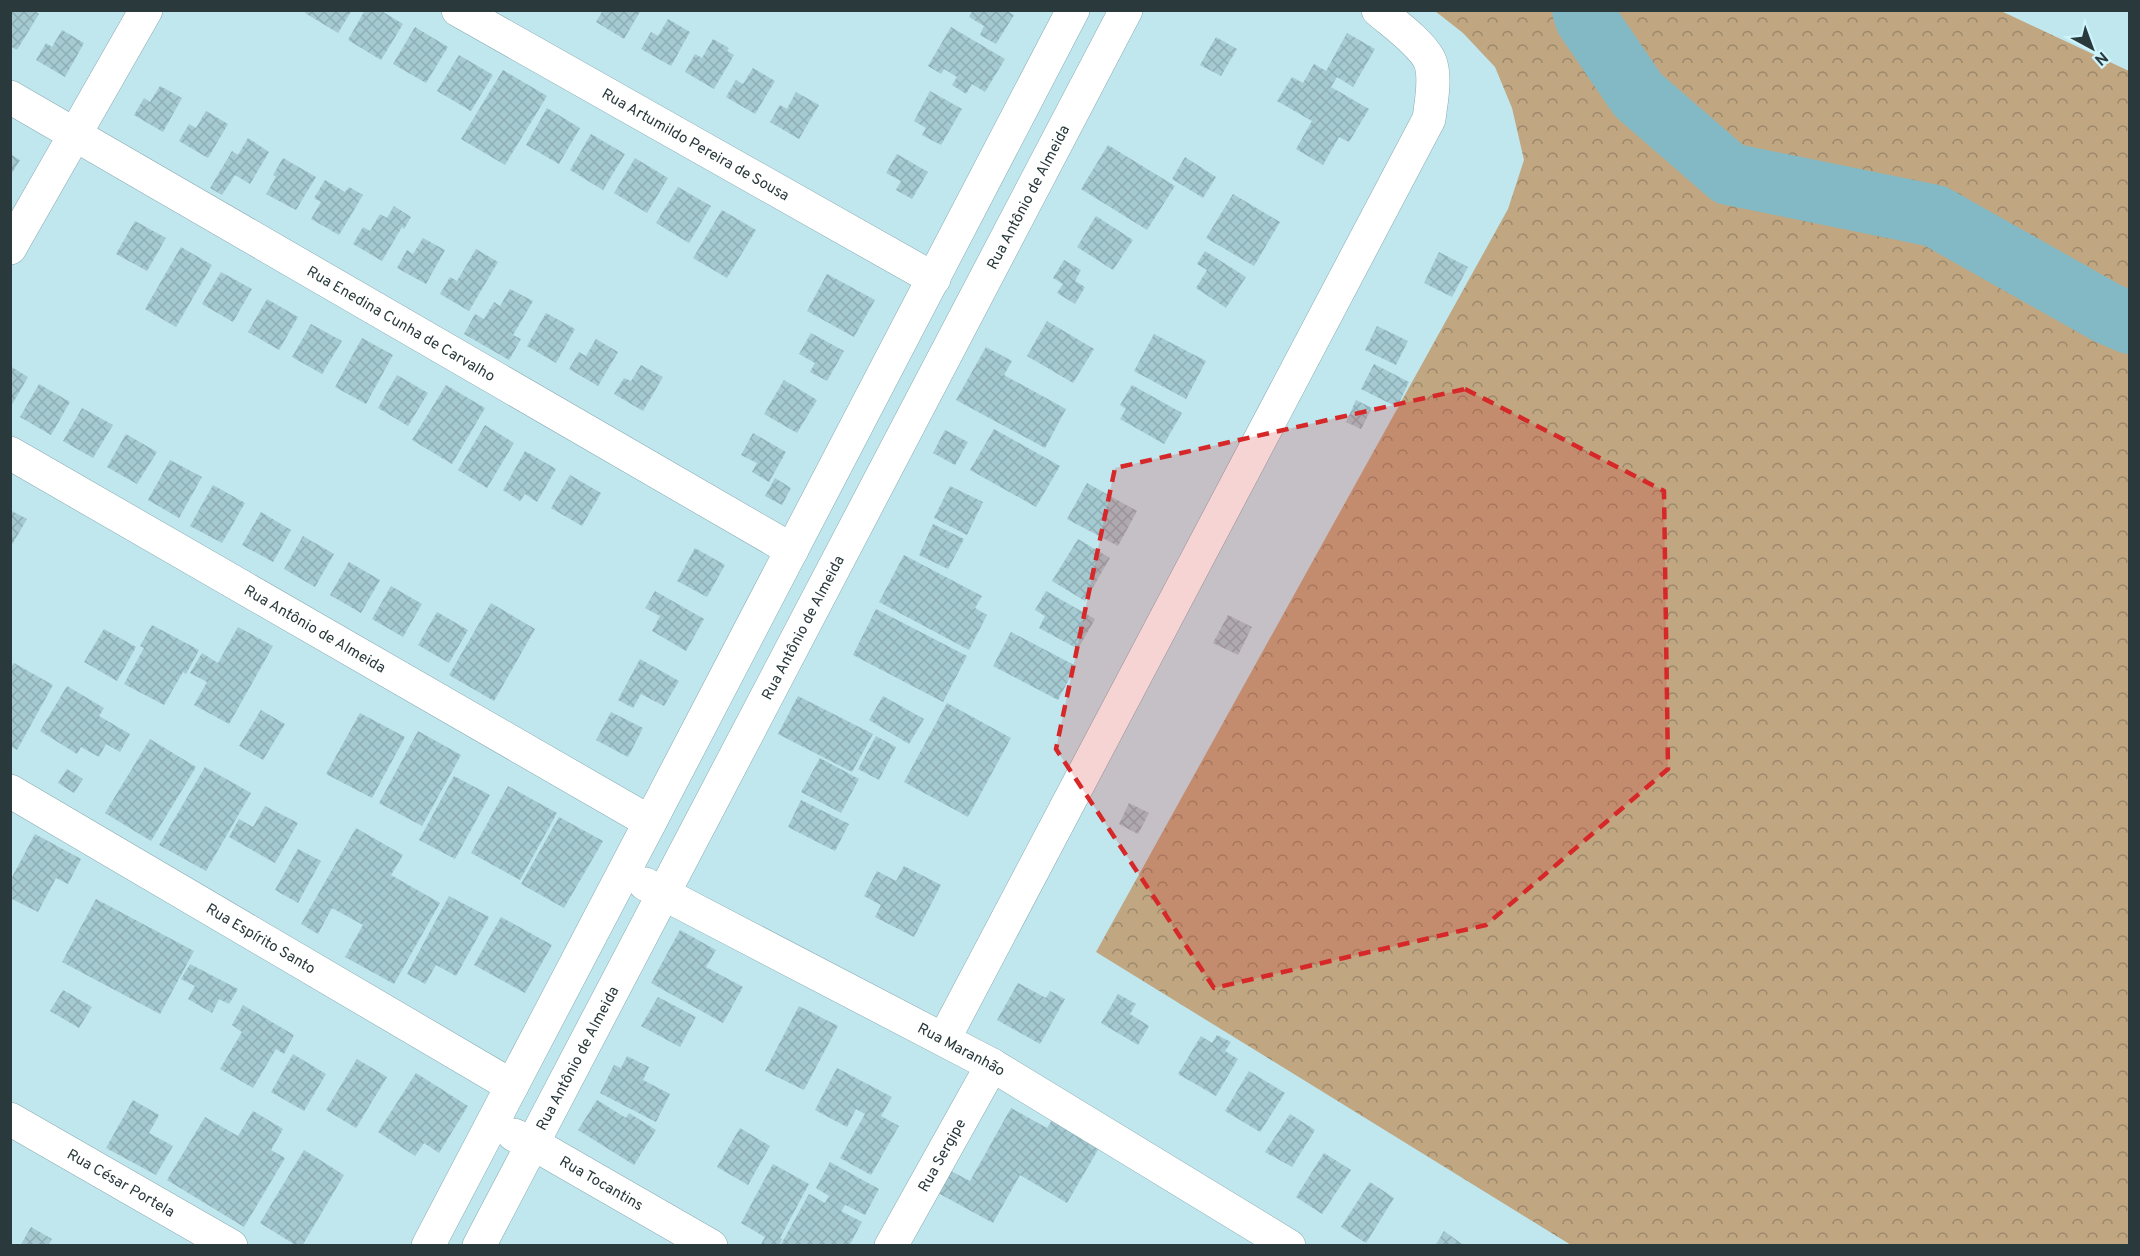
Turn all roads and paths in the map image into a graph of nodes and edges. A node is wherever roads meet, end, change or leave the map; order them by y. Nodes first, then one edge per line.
1 (146, 10) edge
2 (458, 10) edge
3 (1073, 10) edge
4 (1126, 10) edge
5 (1378, 10) edge
6 (10, 97) edge
7 (76, 134) junction
8 (10, 248) edge
9 (934, 279) junction
10 (10, 453) edge
11 (792, 550) junction
12 (10, 791) edge
13 (650, 822) junction
14 (624, 873) junction
15 (664, 894) junction
16 (944, 1039) junction
17 (992, 1065) junction
18 (512, 1086) junction
19 (10, 1119) edge
20 (492, 1124) junction
21 (532, 1143) junction
22 (231, 1245) edge
23 (428, 1245) edge
24 (479, 1245) edge
25 (711, 1245) edge
26 (891, 1245) edge
27 (1290, 1245) edge

1 - 7 street
2 - 9 street, Rua Artumildo Pereira de Sousa
3 - 9 street
4 - 15 street, Rua Antônio de Almeida
5 - 16 street
6 - 7 street, Rua Enedina Cunha de Carvalho
7 - 8 street
7 - 11 street, Rua Enedina Cunha de Carvalho
9 - 11 street
10 - 13 street, Rua Antônio de Almeida
11 - 13 street
12 - 18 street, Rua Espírito Santo
13 - 14 street
14 - 15 street, Rua Maranhão
14 - 18 street
15 - 16 street, Rua Maranhão
15 - 21 street, Rua Antônio de Almeida
16 - 17 street, Rua Maranhão
17 - 26 street, Rua Sergipe
17 - 27 street, Rua Maranhão
18 - 20 street
19 - 22 street, Rua César Portela
20 - 21 street, Rua Tocantins
20 - 23 street
21 - 24 street, Rua Antônio de Almeida
21 - 25 street, Rua Tocantins

